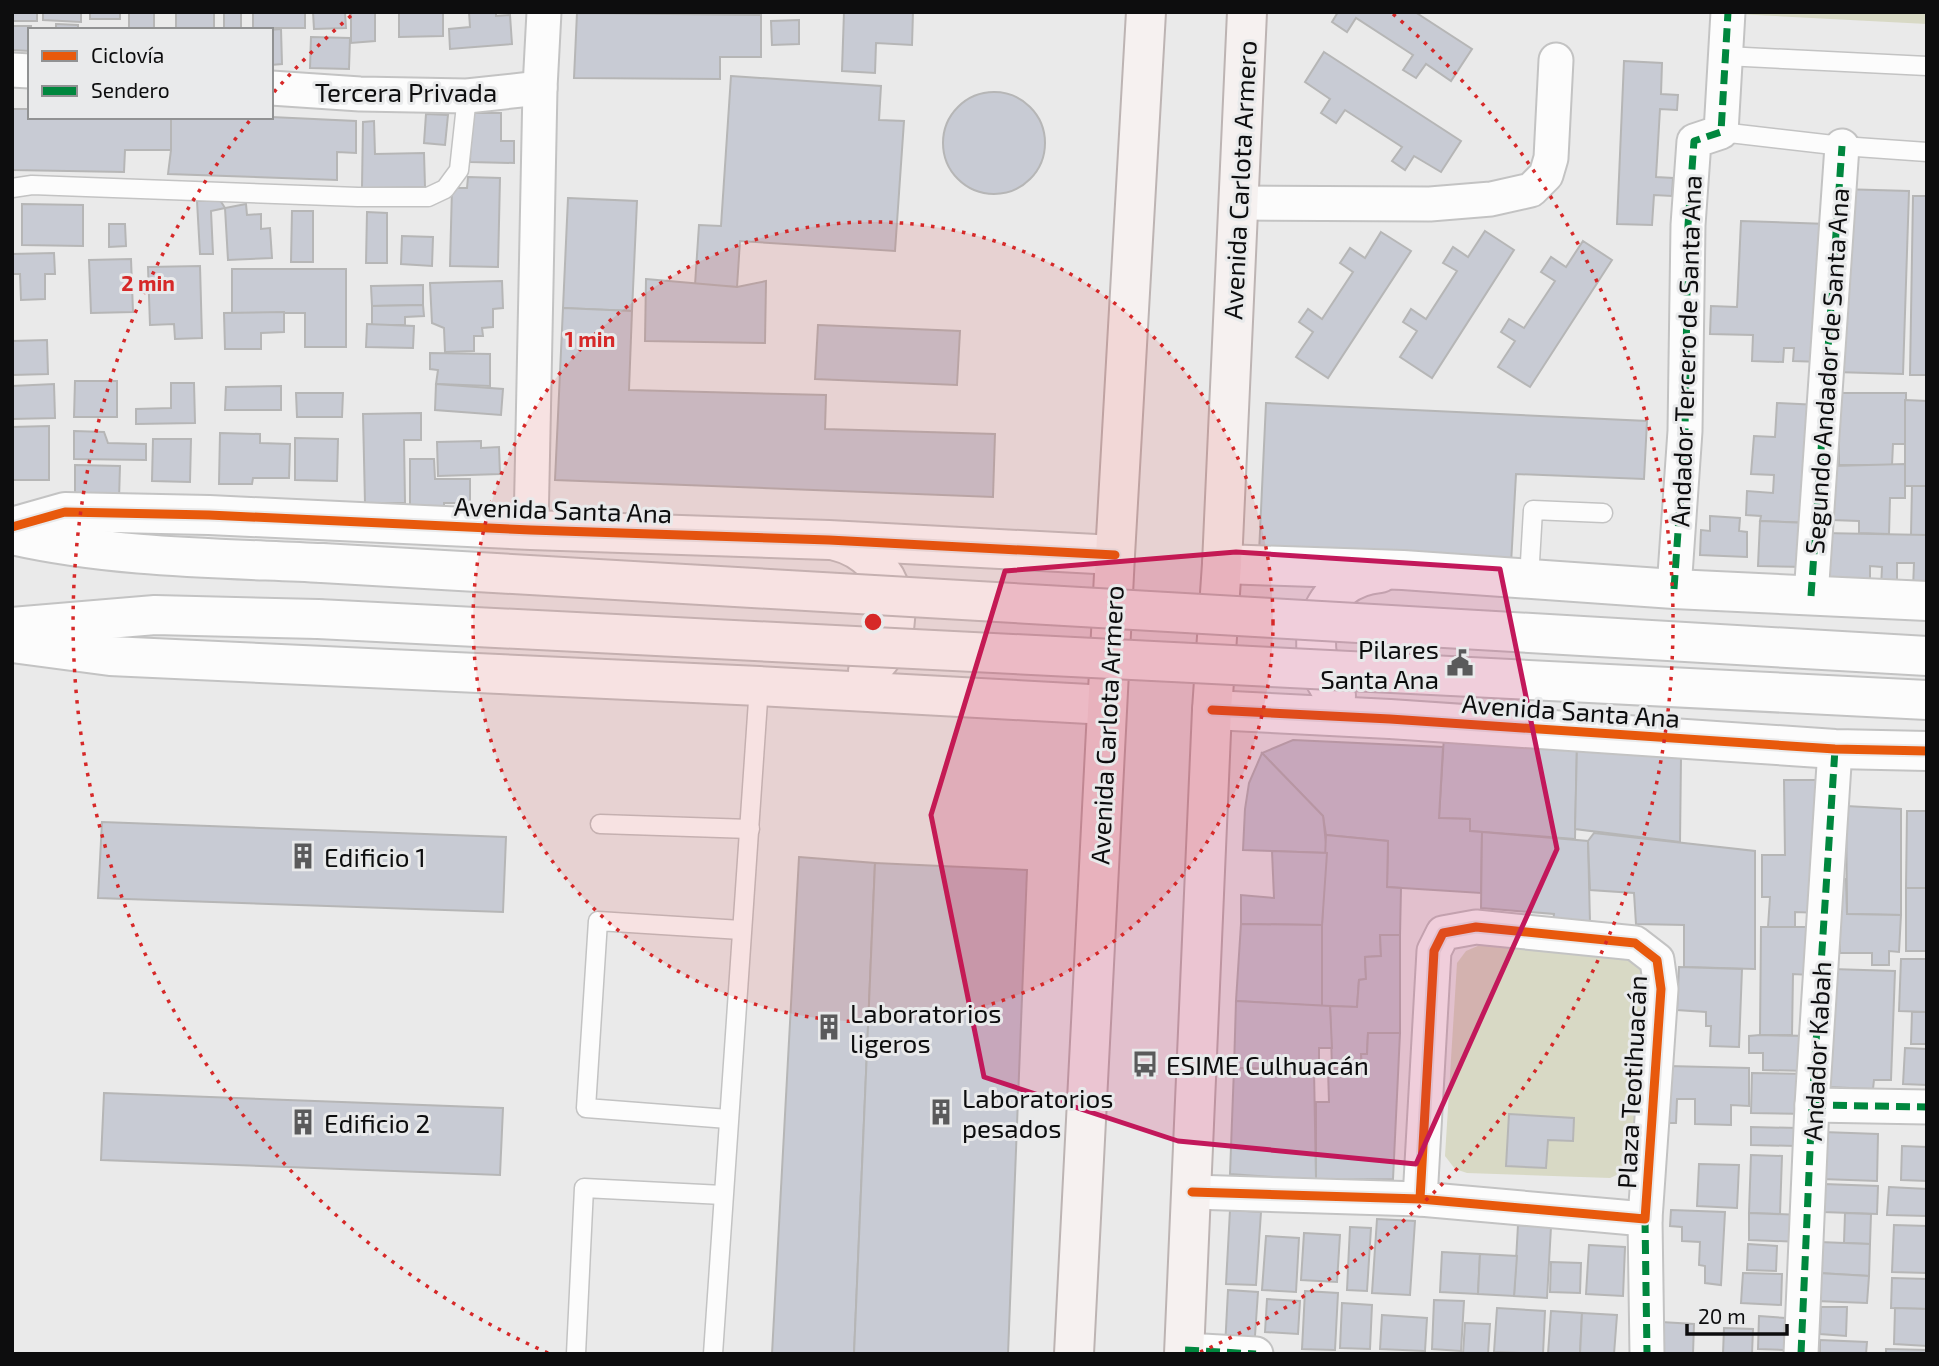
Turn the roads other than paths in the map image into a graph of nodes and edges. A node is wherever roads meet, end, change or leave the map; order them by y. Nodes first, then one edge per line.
1 (544, 12) edge
2 (1146, 12) edge
3 (1247, 12) edge
4 (1727, 12) edge
5 (1725, 56) junction
6 (1556, 60) dead end
7 (1927, 66) edge
8 (273, 88) edge
9 (540, 88) junction
10 (467, 96) junction
11 (1721, 132) junction
12 (1842, 146) junction
13 (1927, 152) edge
14 (12, 188) edge
15 (1239, 203) junction
16 (1603, 513) dead end
17 (12, 527) edge
18 (531, 530) junction
19 (12, 536) edge
20 (829, 540) junction
21 (1115, 555) junction
22 (1222, 564) junction
23 (1403, 570) junction
24 (1529, 579) junction
25 (1674, 589) junction
26 (1811, 596) junction
27 (1927, 601) edge
28 (12, 627) edge
29 (12, 643) edge
30 (1927, 656) edge
31 (759, 686) junction
32 (825, 689) junction
33 (1927, 700) edge
34 (1107, 705) junction
35 (1212, 710) junction
36 (1390, 719) junction
37 (1835, 749) junction
38 (1927, 751) edge
39 (600, 824) dead end
40 (750, 829) junction
41 (741, 930) junction
42 (1812, 1105) junction
43 (1927, 1107) edge
44 (728, 1119) junction
45 (1192, 1192) junction
46 (723, 1195) junction
47 (1420, 1199) junction
48 (1645, 1219) junction
49 (1184, 1352) edge
50 (576, 1354) edge
51 (713, 1354) edge
52 (1074, 1354) edge
53 (1256, 1354) edge
54 (1647, 1354) edge
55 (1801, 1354) edge

1 - 9 street
2 - 21 main road, Avenida Carlota Armero
3 - 15 main road, Avenida Carlota Armero
4 - 5 street
5 - 7 lane
5 - 11 street
6 - 15 street
8 - 10 street, Tercera Privada
9 - 10 street, Tercera Privada
9 - 18 street
10 - 14 lane
11 - 12 lane
11 - 25 street, Andador Tercero de Santa Ana
12 - 13 lane
12 - 26 street, Segundo Andador de Santa Ana
15 - 22 main road, Avenida Carlota Armero
16 - 24 lane
17 - 18 street, Avenida Santa Ana
18 - 20 street, Avenida Santa Ana
19 - 30 street, bridge
20 - 21 street, Avenida Santa Ana
20 - 32 street
21 - 34 main road, Avenida Carlota Armero
22 - 23 street
22 - 35 main road, Avenida Carlota Armero
23 - 24 street
23 - 36 street
24 - 25 street
25 - 26 street
26 - 27 street
28 - 33 street, Avenida Santa Ana, bridge
29 - 31 street
31 - 32 street
31 - 40 lane
32 - 34 street
34 - 52 main road, Avenida Carlota Armero
35 - 36 street, Avenida Santa Ana
35 - 45 main road, Avenida Carlota Armero
36 - 37 street, Avenida Santa Ana
37 - 38 street, Avenida Santa Ana
37 - 42 street, Andador Kabah
39 - 40 lane
40 - 41 lane
41 - 44 lane
41 - 44 lane
42 - 43 street
42 - 55 street, Andador Kabah
44 - 46 lane
45 - 47 street, Plaza Teotihuacán
45 - 49 main road, Avenida Carlota Armero
46 - 50 lane
46 - 51 lane
47 - 48 street, Plaza Teotihuacán
47 - 48 street, Plaza Teotihuacán
48 - 54 street
49 - 53 street

